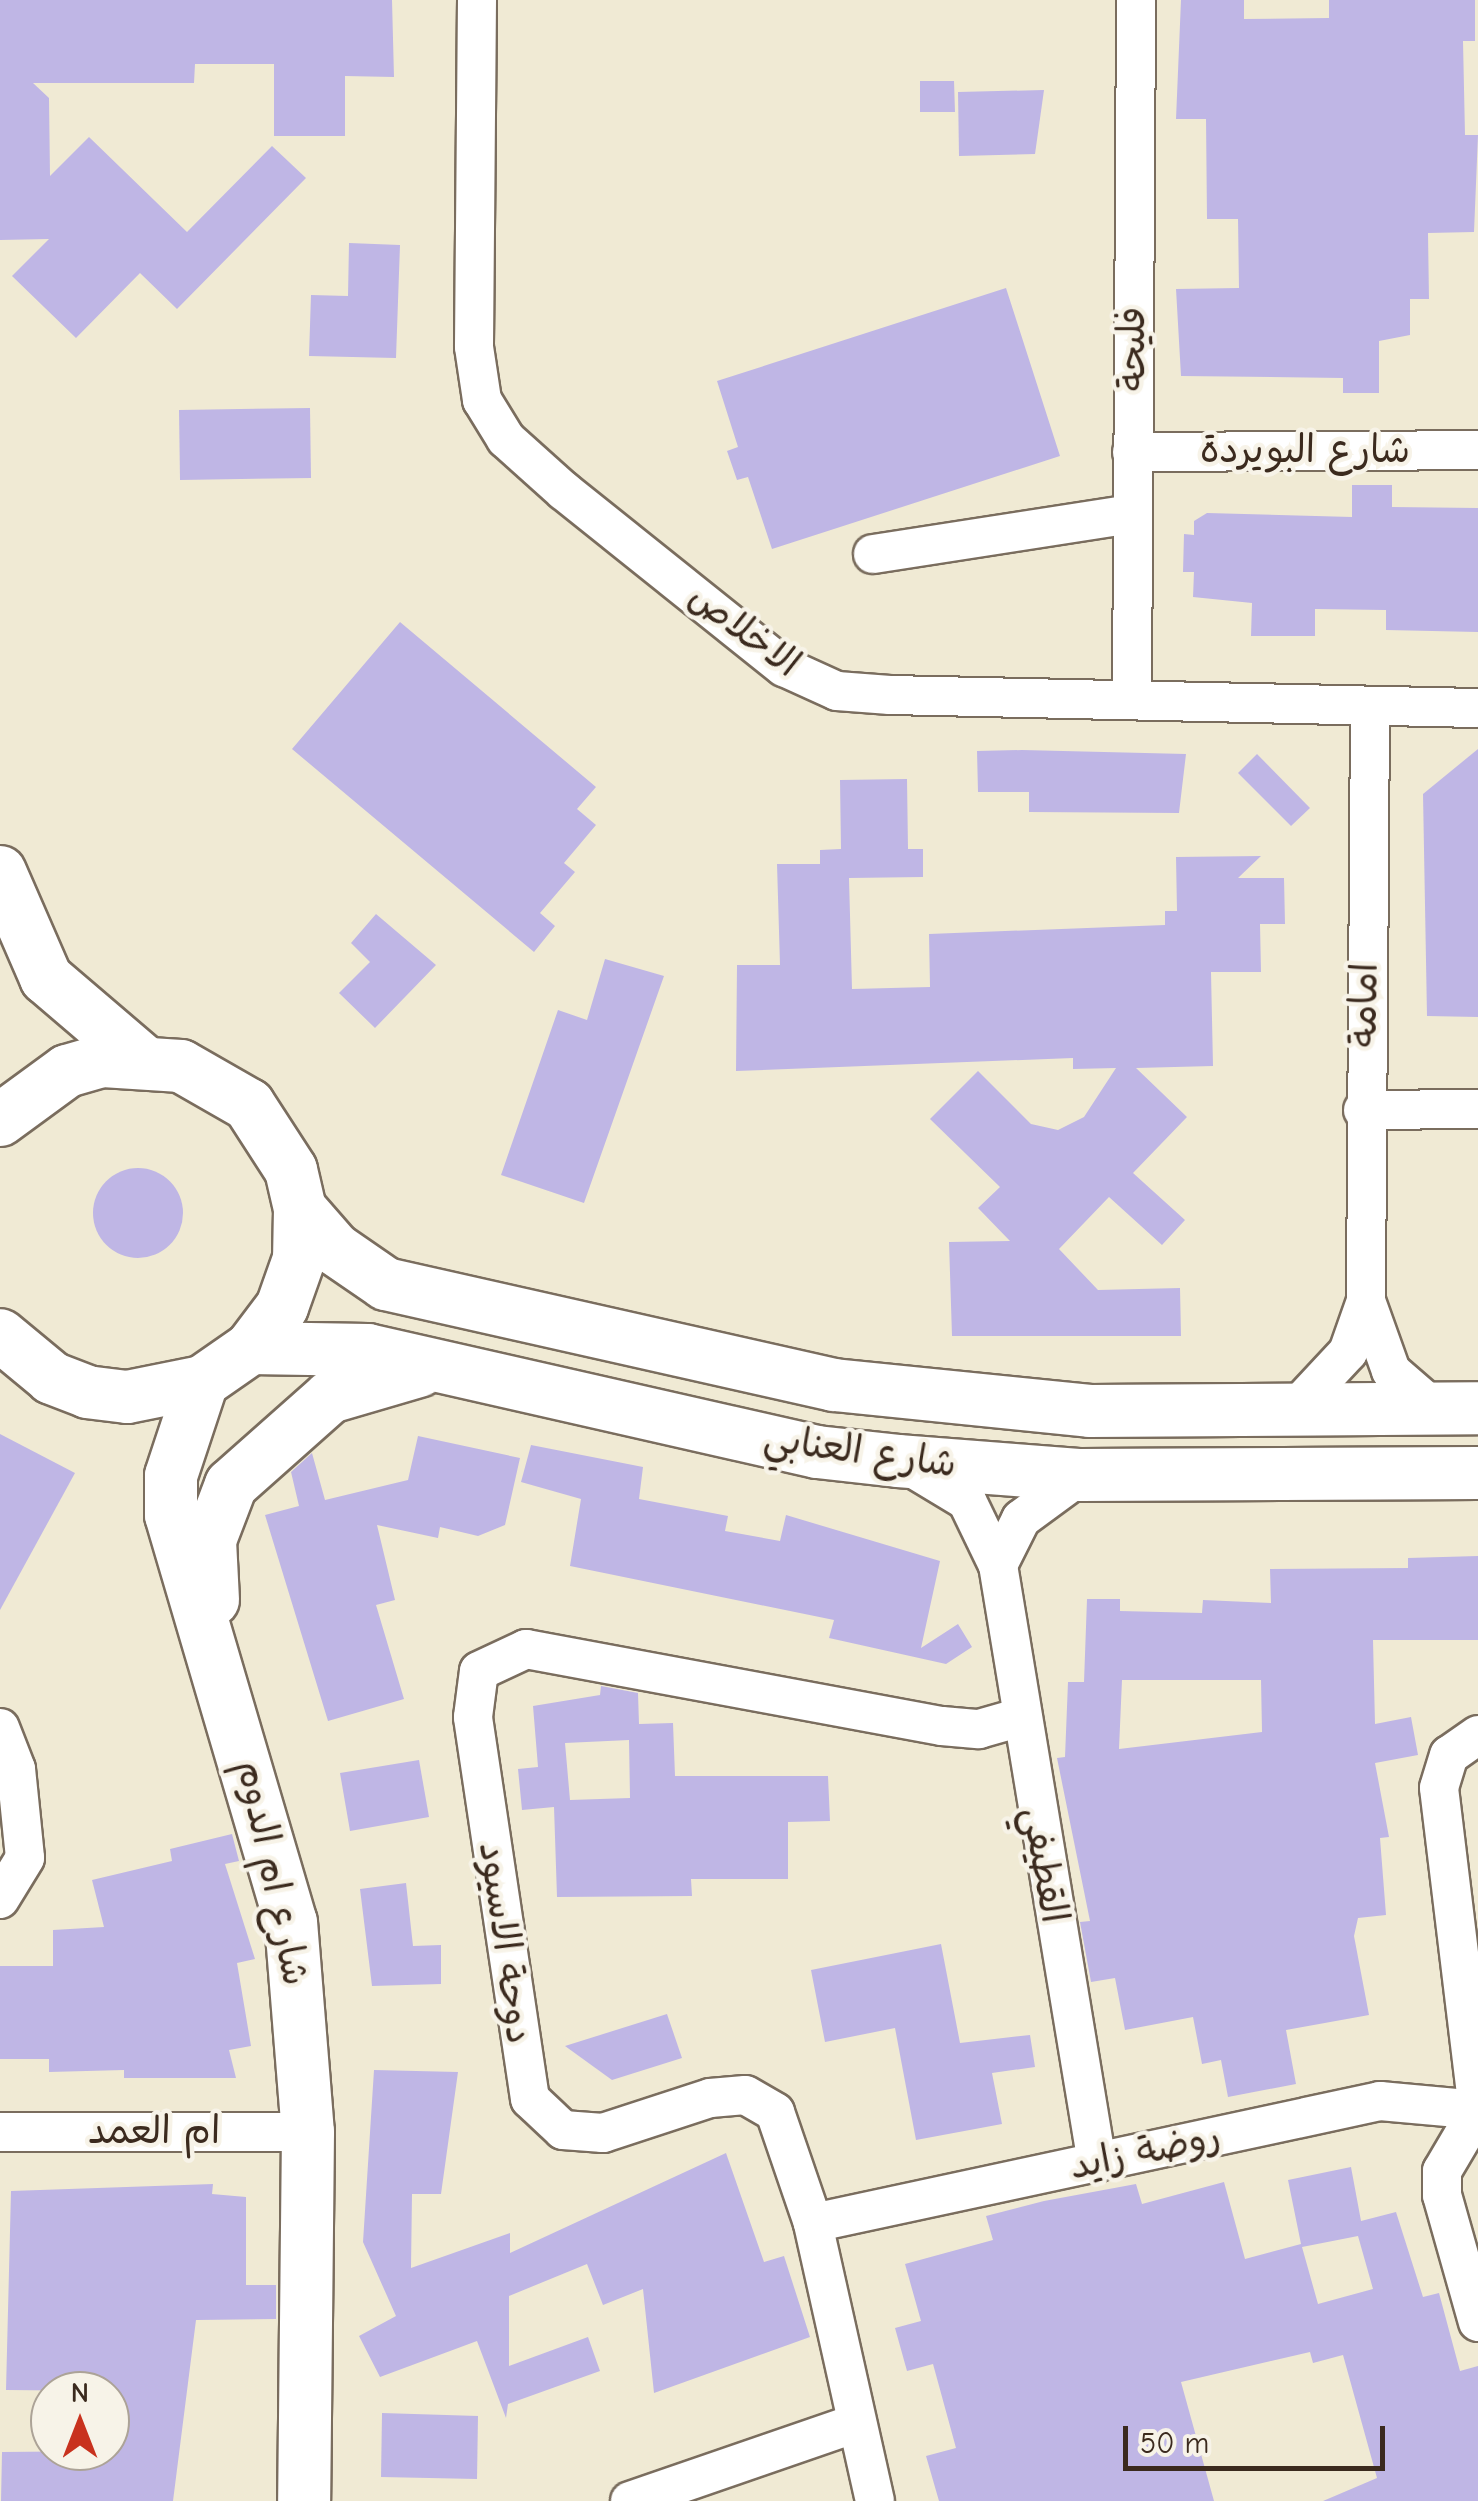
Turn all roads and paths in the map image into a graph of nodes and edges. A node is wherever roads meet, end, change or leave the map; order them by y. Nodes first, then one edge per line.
1 (477, 0) edge
2 (1136, 0) edge
3 (1478, 450) edge
4 (1132, 452) junction
5 (1132, 514) junction
6 (873, 554) dead end
7 (1132, 698) junction
8 (1370, 708) junction
9 (1478, 708) edge
10 (0, 872) edge
11 (142, 1059) junction
12 (1478, 1109) edge
13 (1, 1110) edge
14 (1363, 1110) junction
15 (300, 1209) junction
16 (1366, 1301) junction
17 (0, 1335) edge
18 (252, 1348) junction
19 (449, 1368) junction
20 (202, 1382) junction
21 (1457, 1409) edge
22 (1293, 1410) junction
23 (898, 1462) junction
24 (1478, 1473) edge
25 (1081, 1476) junction
26 (998, 1566) junction
27 (220, 1656) junction
28 (1018, 1718) junction
29 (0, 1728) edge
30 (1478, 1736) edge
31 (0, 1899) edge
32 (1478, 2110) edge
33 (0, 2132) edge
34 (308, 2132) junction
35 (1096, 2163) junction
36 (814, 2223) junction
37 (1478, 2322) edge
38 (854, 2424) junction
39 (304, 2501) edge
40 (630, 2501) edge
41 (875, 2501) edge

1 - 7 street, الاخلاص
2 - 4 street, فليحة
3 - 4 street, شارع البويردة
4 - 5 street, فليحة
5 - 6 street
5 - 7 street, فليحة
7 - 8 street, الاخلاص
8 - 9 street, الاخلاص
8 - 14 street, امامة
10 - 11 street
11 - 13 street
11 - 15 street
12 - 14 street
14 - 16 street, امامة
15 - 18 street
15 - 22 street, شارع العنابي
16 - 21 street, امامة
16 - 22 street, امامة
17 - 20 street
18 - 19 street, شارع العنابي
18 - 20 street
19 - 23 street, شارع العنابي
19 - 27 street
20 - 27 street, شارع ام الدوم
21 - 22 street, شارع العنابي
23 - 25 street, شارع العنابي
23 - 26 street, القطيفي
24 - 25 street, شارع العنابي
25 - 26 street
26 - 28 street, القطيفي
27 - 34 street, شارع ام الدوم
28 - 35 street, القطيفي
28 - 36 street, دوحة الاسيود
29 - 31 street
30 - 32 street
32 - 35 street, روضة زايد
32 - 37 street
33 - 34 street, ام العمد
34 - 39 street, شارع ام الدوم
35 - 36 street, روضة زايد
36 - 38 street, دوحة الاسيود
38 - 40 street
38 - 41 street, دوحة الاسيود

